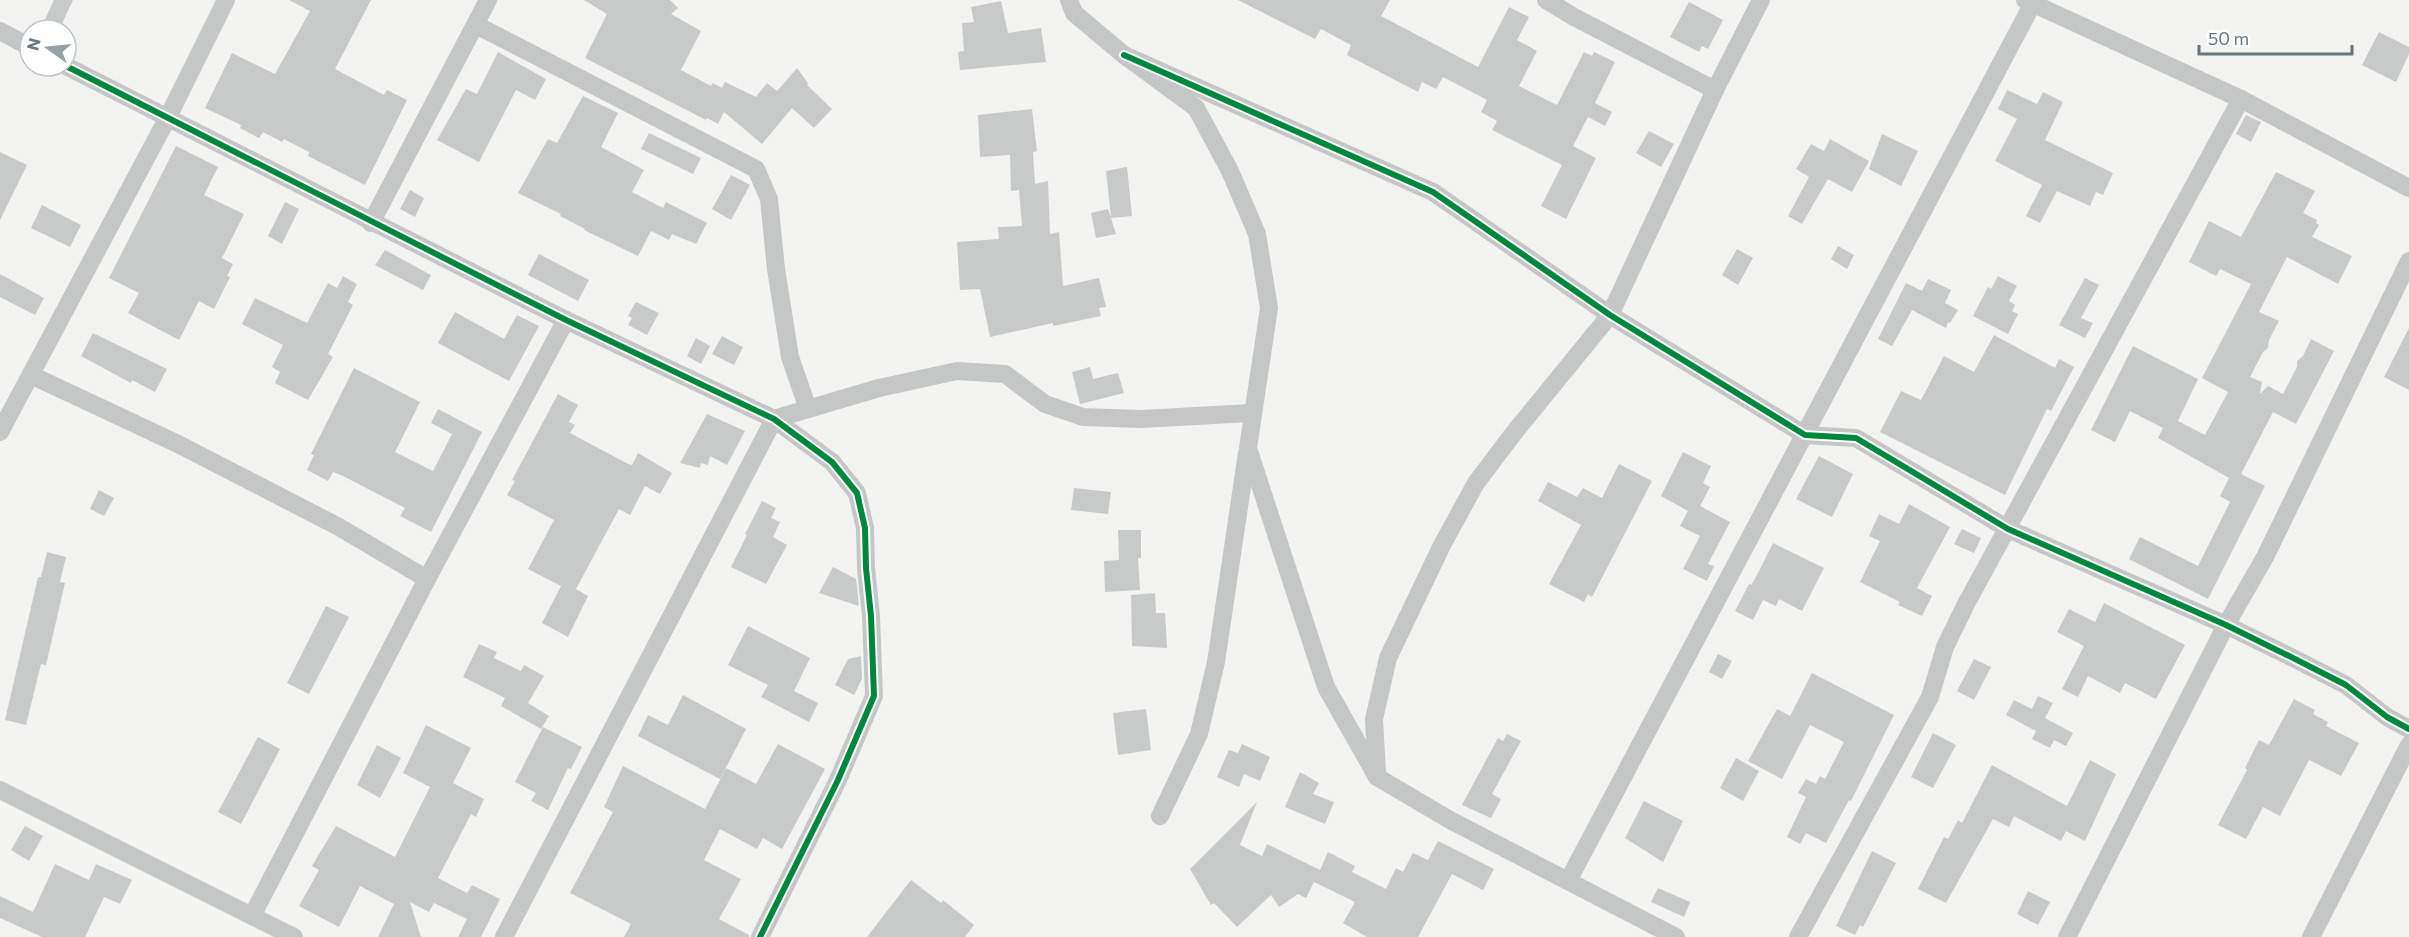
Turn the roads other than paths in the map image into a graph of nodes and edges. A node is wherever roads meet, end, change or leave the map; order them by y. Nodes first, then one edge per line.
1 (226, 0) edge
2 (488, 0) edge
3 (1069, 0) edge
4 (1546, 0) edge
5 (1761, 0) edge
6 (2029, 1) edge
7 (476, 25) junction
8 (0, 31) edge
9 (18, 41) edge
10 (1124, 55) junction
11 (78, 72) edge
12 (1715, 90) junction
13 (2241, 99) junction
14 (167, 119) junction
15 (2409, 188) edge
16 (371, 223) junction
17 (2409, 261) edge
18 (1610, 315) junction
19 (566, 320) junction
20 (31, 375) junction
21 (808, 409) junction
22 (1251, 413) junction
23 (774, 419) junction
24 (0, 432) edge
25 (1805, 435) junction
26 (1248, 448) junction
27 (2008, 529) junction
28 (427, 579) junction
29 (2226, 625) junction
30 (2409, 729) edge
31 (2409, 745) edge
32 (1377, 777) junction
33 (0, 790) edge
34 (1160, 816) dead end
35 (1568, 881) junction
36 (252, 916) junction
37 (294, 937) edge
38 (504, 937) edge
39 (760, 937) edge
40 (1676, 937) edge
41 (1798, 937) edge
42 (2067, 937) edge
43 (2311, 937) edge

1 - 14 street
2 - 7 street
3 - 10 street
4 - 12 street
5 - 12 street
6 - 13 street
6 - 25 street
7 - 16 street
7 - 21 street
8 - 9 street
10 - 18 street
10 - 22 street
11 - 14 street
12 - 18 street
13 - 15 street
13 - 27 street
14 - 16 street
14 - 20 street
16 - 19 street
17 - 29 street
18 - 25 street
18 - 32 street
19 - 23 street
19 - 28 street
20 - 24 street
20 - 28 street
21 - 22 street
21 - 23 street
22 - 26 street
23 - 38 street
23 - 39 street
25 - 27 street
25 - 35 street
26 - 32 street
26 - 34 street
27 - 29 street
27 - 41 street
28 - 36 street
29 - 30 street
29 - 42 street
31 - 43 street
32 - 35 street
33 - 36 street
35 - 40 street
36 - 37 street

